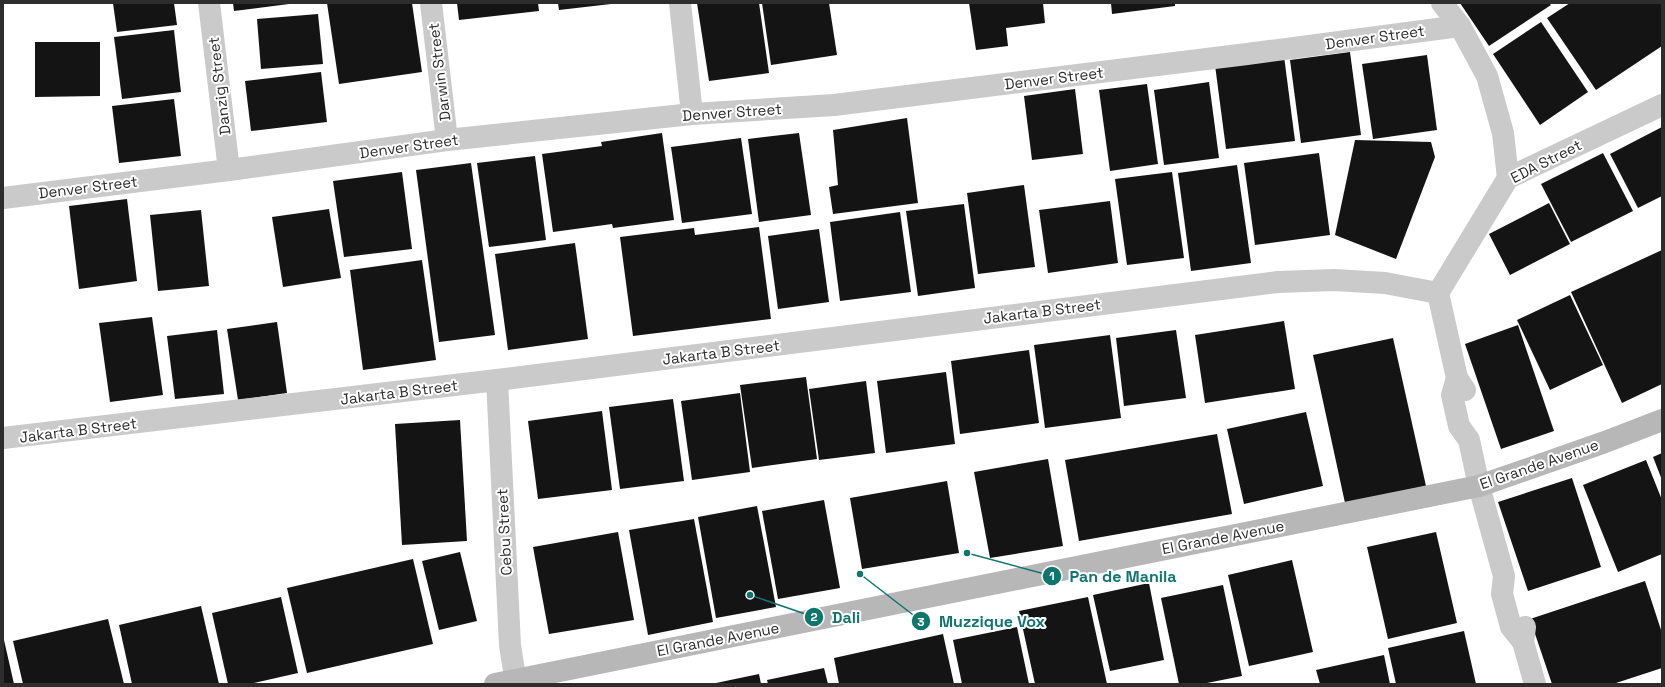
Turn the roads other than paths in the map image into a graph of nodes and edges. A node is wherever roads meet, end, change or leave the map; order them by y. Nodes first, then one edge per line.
1 (209, 3) edge
2 (431, 3) edge
3 (680, 3) edge
4 (1442, 3) edge
5 (1460, 26) junction
6 (1662, 105) edge
7 (692, 114) junction
8 (447, 140) junction
9 (229, 170) junction
10 (1508, 178) junction
11 (3, 198) edge
12 (1438, 293) junction
13 (497, 380) junction
14 (1662, 420) edge
15 (3, 438) edge
16 (1479, 486) junction
17 (508, 683) edge
18 (1535, 684) edge

1 - 9 street, Danzig Street
2 - 8 street, Darwin Street
3 - 7 street
4 - 5 street
5 - 7 street, Denver Street
5 - 10 street
6 - 10 street, EDA Street
7 - 8 street, Denver Street
8 - 9 street, Denver Street
9 - 11 street, Denver Street
10 - 12 street, EDA Street
12 - 13 street, Jakarta B Street
12 - 16 street
13 - 15 street, Jakarta B Street
13 - 17 street, Cebu Street
14 - 16 street, El Grande Avenue
16 - 17 street, El Grande Avenue
16 - 18 street

